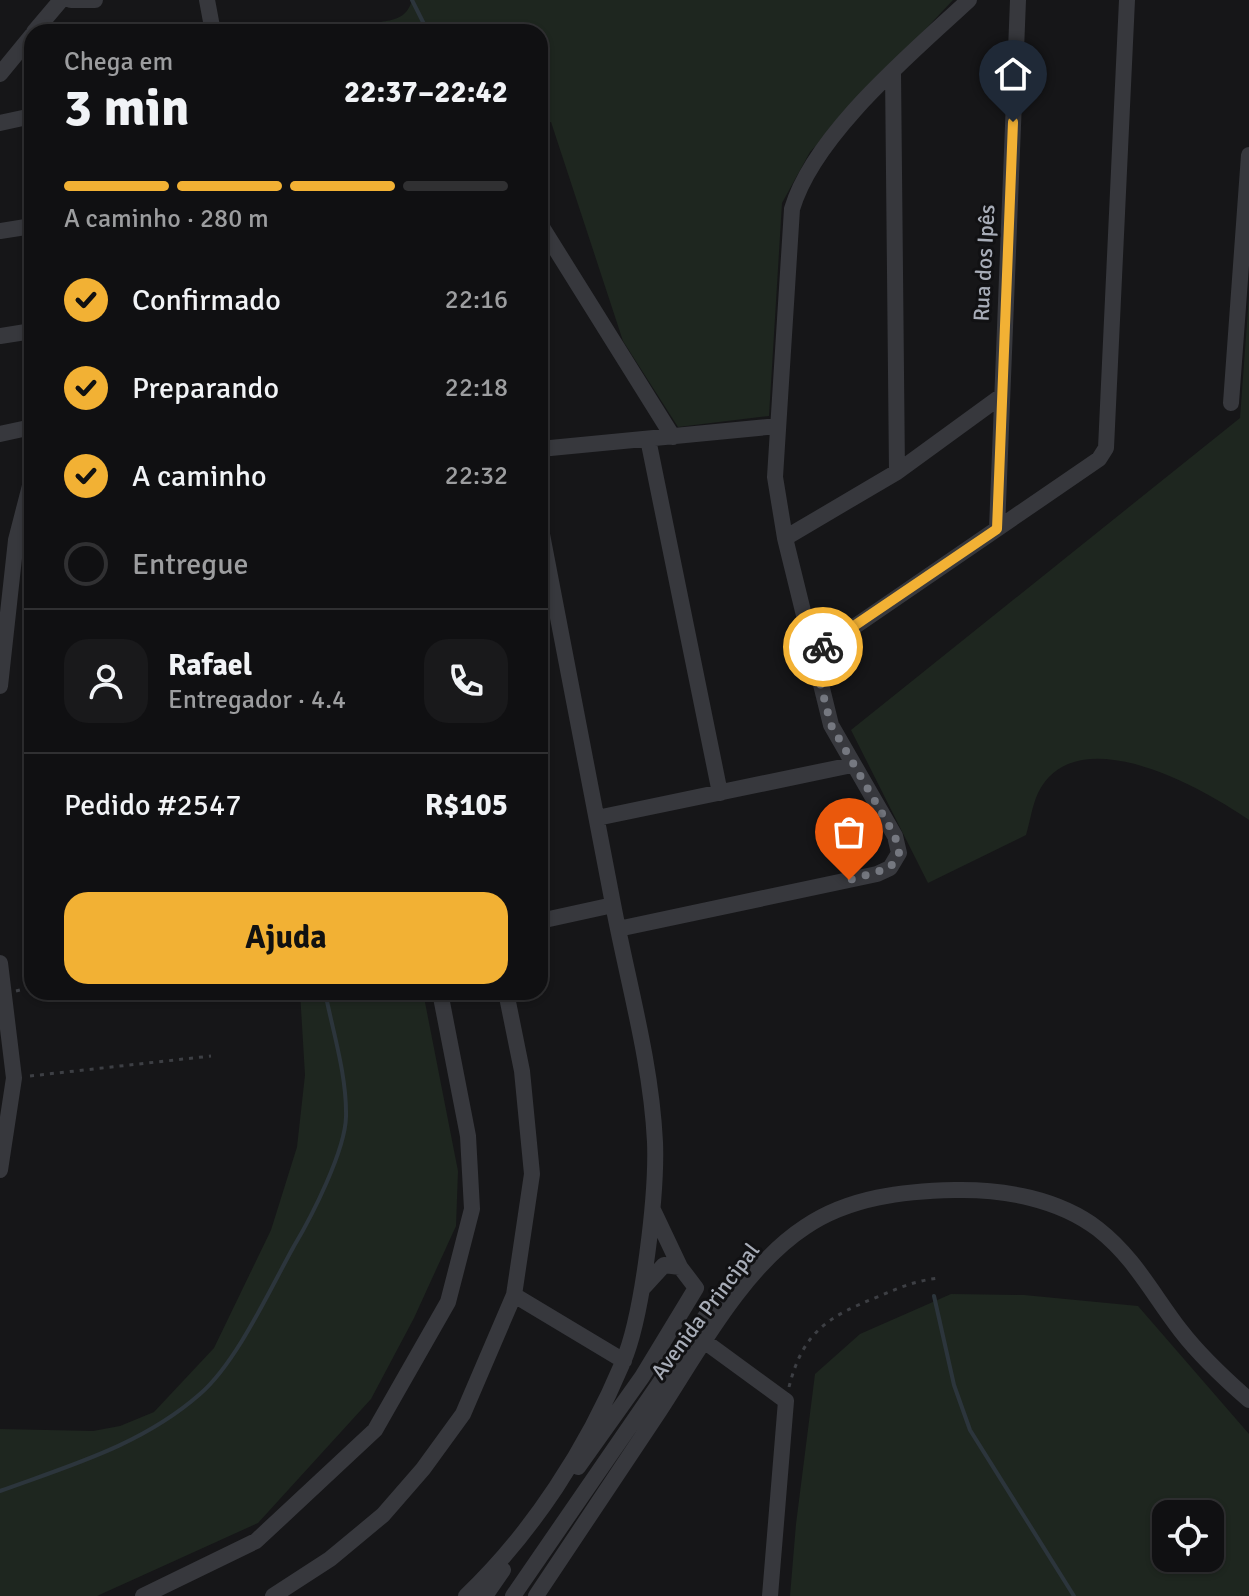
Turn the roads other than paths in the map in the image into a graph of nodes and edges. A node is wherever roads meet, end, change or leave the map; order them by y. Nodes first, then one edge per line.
1 (61, 0) edge
2 (71, 0) edge
3 (95, 0) edge
4 (207, 0) edge
5 (969, 0) edge
6 (1018, 0) edge
7 (1127, 0) edge
8 (41, 24) edge
9 (212, 24) edge
10 (24, 44) edge
11 (2, 70) edge
12 (893, 72) junction
13 (24, 118) edge
14 (0, 123) edge
15 (1249, 155) edge
16 (1249, 163) edge
17 (24, 227) edge
18 (0, 231) edge
19 (548, 237) edge
20 (24, 332) edge
21 (0, 336) edge
22 (1000, 397) junction
23 (1231, 403) dead end
24 (778, 426) junction
25 (24, 429) edge
26 (0, 434) edge
27 (673, 437) junction
28 (648, 439) junction
29 (548, 448) edge
30 (897, 472) junction
31 (24, 499) edge
32 (997, 529) junction
33 (785, 538) junction
34 (8, 541) edge
35 (548, 565) edge
36 (813, 655) junction
37 (1, 666) edge
38 (0, 686) edge
39 (852, 765) junction
40 (720, 793) junction
41 (597, 818) junction
42 (613, 905) junction
43 (548, 919) edge
44 (618, 929) junction
45 (1, 970) edge
46 (442, 1000) edge
47 (508, 1000) edge
48 (7, 1079) edge
49 (0, 1170) edge
50 (651, 1205) junction
51 (765, 1261) junction
52 (680, 1267) junction
53 (641, 1291) junction
54 (514, 1295) junction
55 (704, 1341) junction
56 (624, 1361) junction
57 (642, 1377) junction
58 (659, 1387) junction
59 (1249, 1400) edge
60 (602, 1483) junction
61 (279, 1595) edge
62 (143, 1596) edge
63 (466, 1596) edge
64 (485, 1596) edge
65 (513, 1596) edge
66 (536, 1596) edge
67 (770, 1596) edge

1 - 8 street
2 - 3 street
4 - 9 street
5 - 12 street
6 - 22 street, Rua dos Ipês
7 - 32 street
10 - 11 street
12 - 24 street
12 - 30 street
13 - 14 street
15 - 16 street
16 - 23 street
17 - 18 street
19 - 27 street
20 - 21 street
22 - 30 street
22 - 32 street, Rua dos Ipês
24 - 27 street
24 - 33 street
25 - 26 street
27 - 28 street
28 - 29 street
28 - 40 street
30 - 33 street
31 - 34 street
32 - 36 street
33 - 36 street
34 - 37 street
35 - 41 street
36 - 39 street
37 - 38 street
39 - 40 street
39 - 44 street
40 - 41 street
41 - 42 street
42 - 43 street
42 - 44 street
44 - 50 street
45 - 48 street
46 - 62 street
47 - 54 street
48 - 49 street
50 - 52 street
50 - 53 street
51 - 55 street, Avenida Principal
51 - 58 street
51 - 59 street, Avenida Principal
52 - 53 street
52 - 57 street
53 - 56 street
54 - 56 street
54 - 61 street
55 - 60 street, Avenida Principal
55 - 67 street
56 - 63 street
57 - 58 street
57 - 64 street
58 - 60 street
60 - 65 street
60 - 66 street, Avenida Principal

